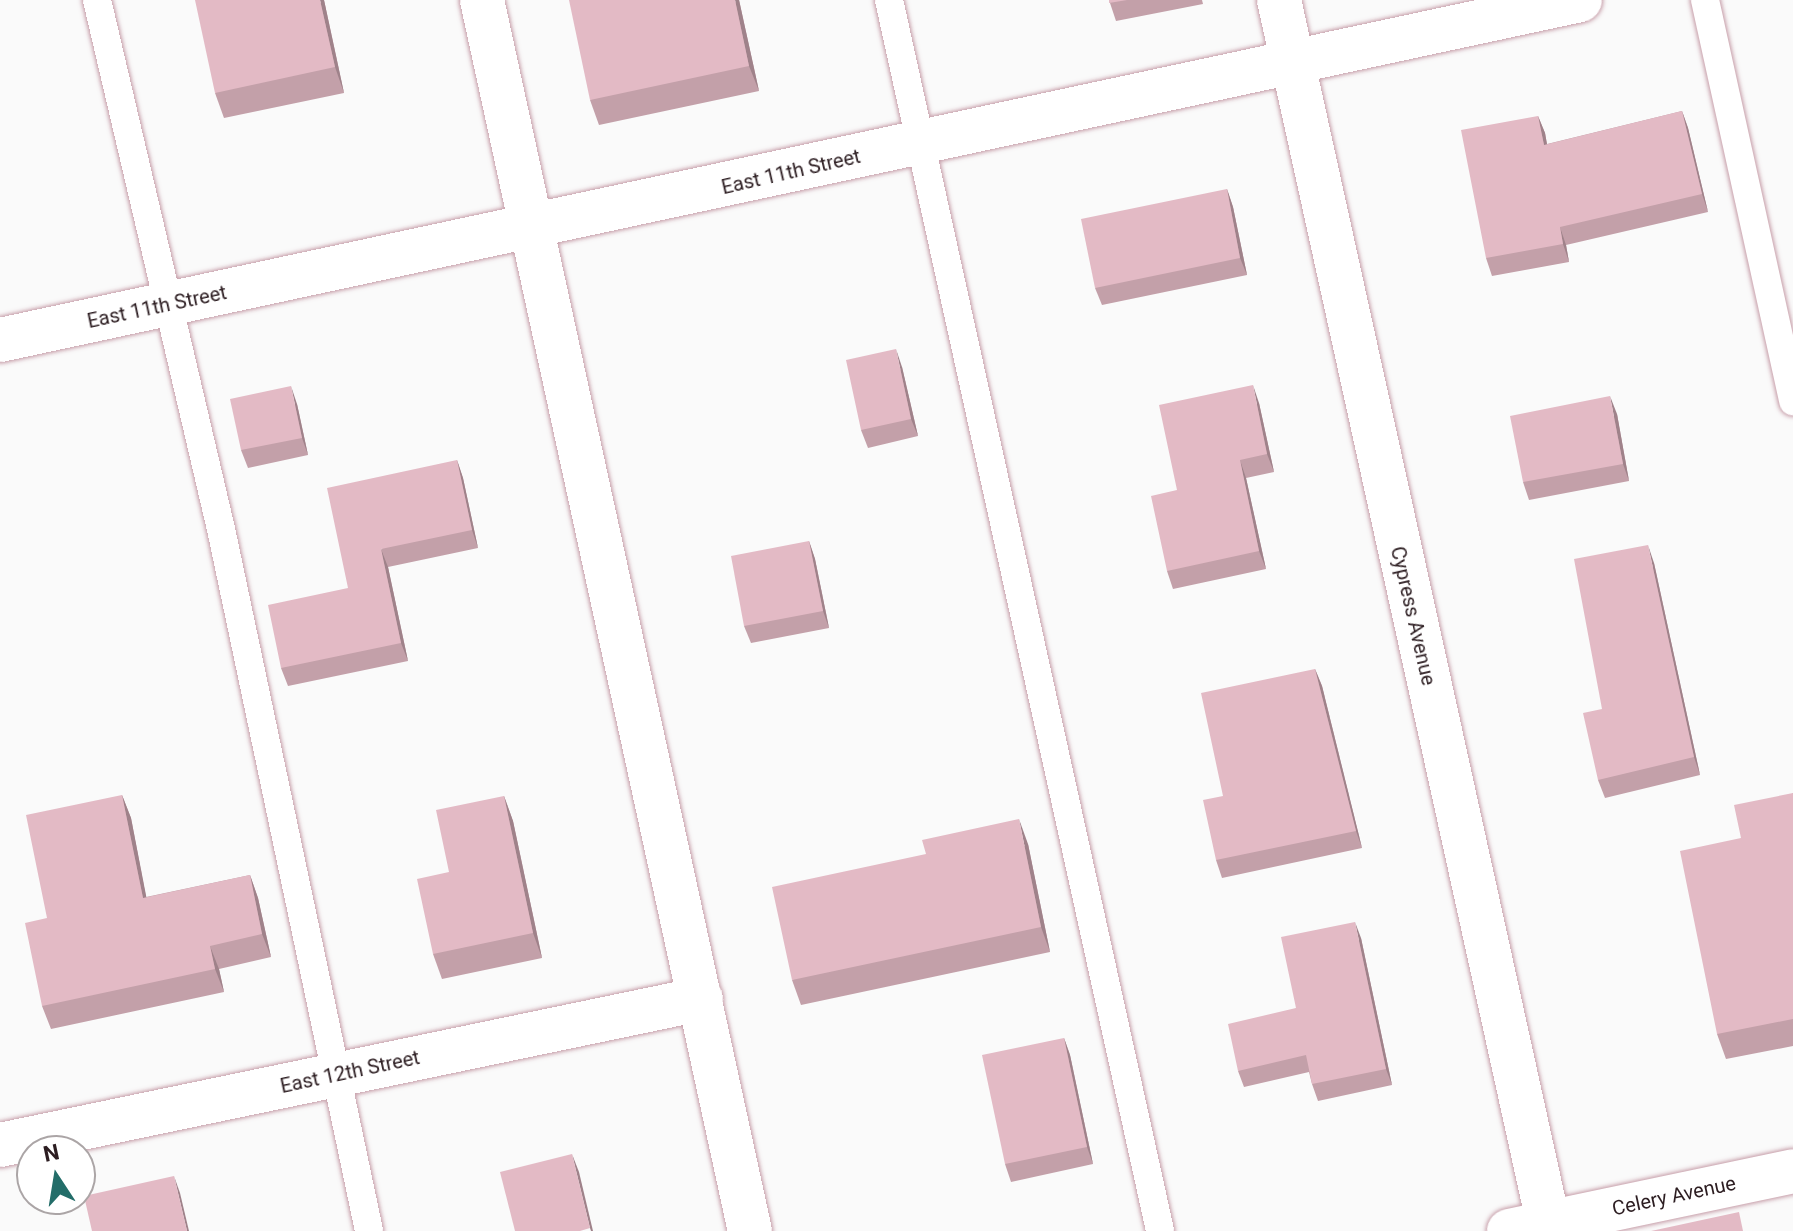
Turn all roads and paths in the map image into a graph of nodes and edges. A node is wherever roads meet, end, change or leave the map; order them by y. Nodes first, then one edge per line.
1 (97, 0) edge
2 (482, 0) edge
3 (889, 0) edge
4 (1279, 0) edge
5 (1580, 0) edge
6 (1705, 0) edge
7 (1290, 61) junction
8 (917, 144) junction
9 (534, 230) junction
10 (166, 305) junction
11 (0, 340) edge
12 (1793, 401) edge
13 (701, 999) junction
14 (332, 1075) junction
15 (0, 1145) edge
16 (1793, 1171) edge
17 (1536, 1228) edge
18 (369, 1231) edge
19 (750, 1231) edge
20 (1160, 1231) edge

1 - 10 lane
2 - 9 street
3 - 8 lane
4 - 7 street, Cypress Avenue
5 - 7 street, East 11th Street
6 - 12 lane
7 - 8 street, East 11th Street
7 - 17 street, Cypress Avenue
8 - 9 street, East 11th Street
8 - 20 lane
9 - 10 street, East 11th Street
9 - 13 street
10 - 11 street, East 11th Street
10 - 14 lane
13 - 14 street, East 12th Street
13 - 19 street
14 - 15 street, East 12th Street
14 - 18 lane
16 - 17 street, Celery Avenue

